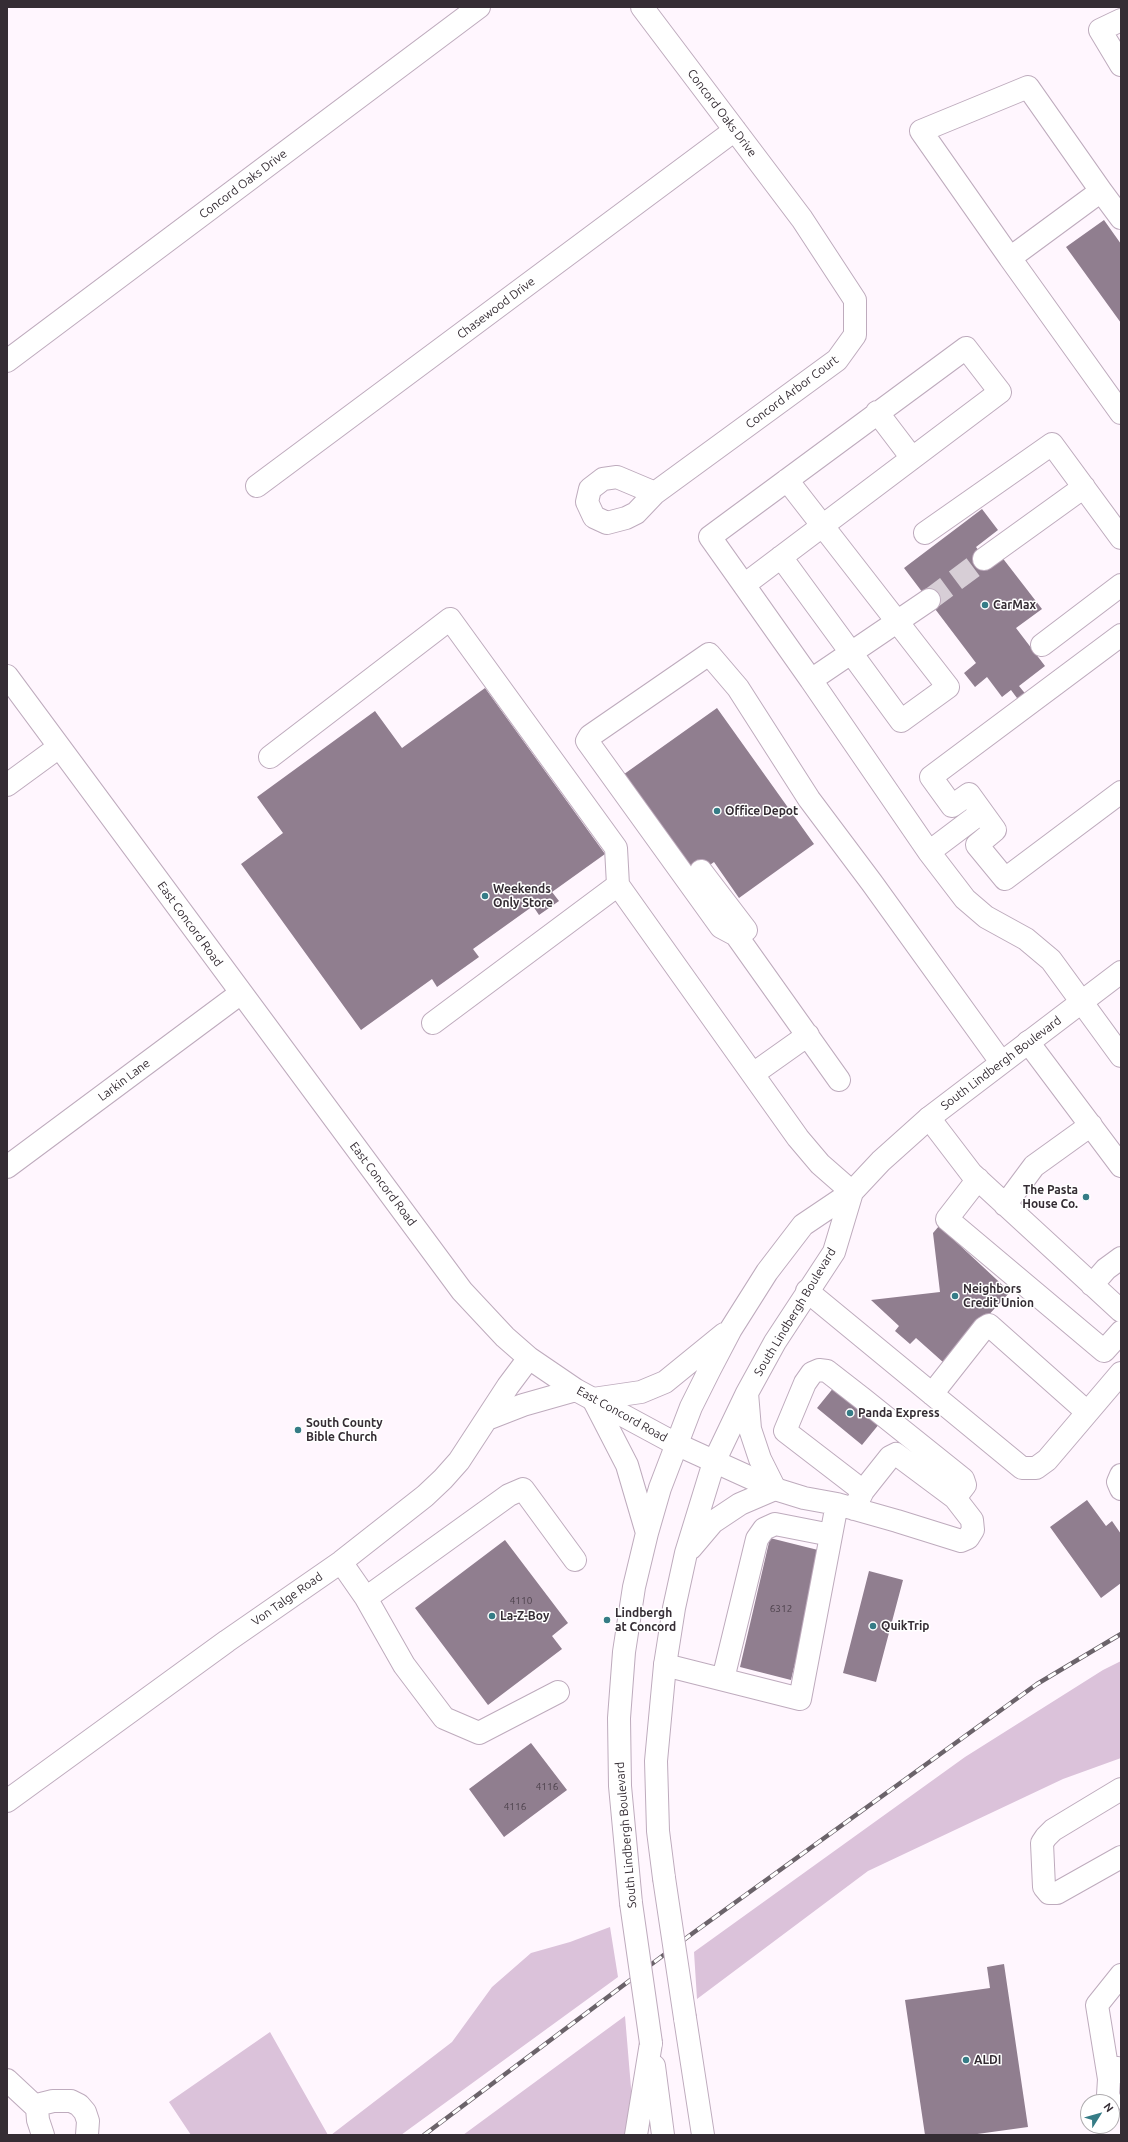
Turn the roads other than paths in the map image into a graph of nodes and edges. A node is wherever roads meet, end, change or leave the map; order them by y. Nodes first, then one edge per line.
1 (479, 7) edge
2 (642, 7) edge
3 (1121, 20) edge
4 (1121, 65) edge
5 (735, 130) junction
6 (1100, 191) junction
7 (1121, 218) edge
8 (802, 219) joint
9 (1010, 258) junction
10 (7, 361) edge
11 (878, 412) junction
12 (1121, 413) edge
13 (912, 458) junction
14 (787, 480) junction
15 (257, 486) dead end
16 (1084, 487) junction
17 (655, 493) dead end
18 (821, 526) junction
19 (925, 533) dead end
20 (1121, 538) edge
21 (781, 557) junction
22 (984, 559) tunnel mouth
23 (744, 585) junction
24 (1121, 585) edge
25 (929, 600) tunnel mouth
26 (898, 621) junction
27 (1121, 635) edge
28 (1042, 646) dead end
29 (851, 653) junction
30 (7, 676) edge
31 (811, 680) junction
32 (59, 747) junction
33 (270, 757) dead end
34 (7, 785) edge
35 (1121, 792) edge
36 (982, 812) junction
37 (929, 852) junction
38 (701, 871) dead end
39 (618, 884) junction
40 (741, 932) junction
41 (1121, 972) edge
42 (241, 993) junction
43 (1081, 1002) junction
44 (433, 1023) dead end
45 (811, 1040) junction
46 (1028, 1042) junction
47 (1121, 1056) edge
48 (1001, 1062) junction
49 (757, 1079) junction
50 (840, 1080) dead end
51 (929, 1118) junction
52 (1091, 1125) junction
53 (1121, 1166) edge
54 (7, 1167) edge
55 (978, 1179) junction
56 (852, 1192) junction
57 (1005, 1205) junction
58 (1121, 1258) edge
59 (1092, 1284) junction
60 (807, 1291) junction
61 (1121, 1312) edge
62 (731, 1329) junction
63 (1121, 1332) edge
64 (529, 1358) junction
65 (1121, 1373) edge
66 (747, 1393) junction
67 (584, 1394) junction
68 (932, 1394) junction
69 (1087, 1412) junction
70 (487, 1419) junction
71 (676, 1444) junction
72 (714, 1462) junction
73 (1121, 1476) edge
74 (775, 1489) junction
75 (1121, 1489) edge
76 (955, 1498) junction
77 (851, 1502) junction
78 (647, 1533) junction
79 (831, 1535) junction
80 (686, 1553) junction
81 (575, 1560) dead end
82 (341, 1562) junction
83 (366, 1598) junction
84 (665, 1665) junction
85 (723, 1679) junction
86 (558, 1692) dead end
87 (1121, 1789) edge
88 (7, 1801) edge
89 (1121, 1857) edge
90 (1121, 1974) edge
91 (651, 2043) junction
92 (1115, 2073) edge
93 (7, 2080) edge
94 (1108, 2094) edge
95 (38, 2108) junction
96 (43, 2135) edge
97 (87, 2135) edge
98 (636, 2135) edge
99 (663, 2135) edge
100 (703, 2135) edge

1 - 10 street, Concord Oaks Drive
2 - 5 street, Concord Oaks Drive
3 - 4 street
5 - 8 street, Concord Oaks Drive
5 - 15 street, Chasewood Drive
6 - 7 street
6 - 9 street
6 - 9 street
8 - 17 street, Concord Arbor Court
9 - 12 street
11 - 13 street
11 - 13 street
11 - 14 street
13 - 18 street
14 - 18 street
14 - 23 street
16 - 19 street
16 - 20 street
16 - 22 street
18 - 21 street
18 - 26 street
21 - 23 street
21 - 29 street
23 - 31 street
24 - 28 street
25 - 26 street
26 - 29 street
26 - 29 street
27 - 36 street
29 - 31 street
30 - 32 street, East Concord Road
31 - 37 street
32 - 34 street
32 - 42 street, East Concord Road
33 - 39 street
35 - 36 street
36 - 37 street
37 - 43 street
38 - 40 street
39 - 44 street
39 - 49 street
40 - 45 street
40 - 48 street
41 - 43 street, South Lindbergh Boulevard
42 - 54 street, Larkin Lane
42 - 64 street, East Concord Road
43 - 46 street, South Lindbergh Boulevard
43 - 47 street
45 - 49 street
45 - 50 street
46 - 48 street, South Lindbergh Boulevard
46 - 52 street
48 - 51 street, South Lindbergh Boulevard
49 - 56 street
51 - 55 street
51 - 56 street, South Lindbergh Boulevard
52 - 53 street
52 - 57 street
55 - 57 street
55 - 63 street
56 - 60 street, South Lindbergh Boulevard
56 - 62 street, South Lindbergh Boulevard
57 - 59 street
58 - 59 street
59 - 61 street
60 - 66 street, South Lindbergh Boulevard
60 - 68 street
62 - 67 street
62 - 71 street, South Lindbergh Boulevard
64 - 67 street, East Concord Road
64 - 70 street, Von Talge Road
65 - 69 street
66 - 72 street, South Lindbergh Boulevard
66 - 74 street
67 - 70 street
67 - 71 street, East Concord Road
67 - 78 street
68 - 69 street
68 - 69 street
70 - 82 street, Von Talge Road
71 - 72 street, East Concord Road
71 - 78 street, South Lindbergh Boulevard
72 - 74 street, East Concord Road
72 - 80 street, South Lindbergh Boulevard
73 - 75 street
74 - 77 street, East Concord Road
74 - 80 street
76 - 77 street
76 - 77 street, East Concord Road
76 - 77 street
77 - 79 street
78 - 91 street, South Lindbergh Boulevard, bridge
79 - 85 street
79 - 85 street
80 - 84 street, South Lindbergh Boulevard
81 - 83 street
82 - 83 street
82 - 88 street, Von Talge Road
83 - 86 street
84 - 85 street
84 - 100 street, South Lindbergh Boulevard, bridge
87 - 89 street
90 - 92 street
91 - 98 street
91 - 99 street, South Lindbergh Boulevard
92 - 94 street
93 - 95 street
95 - 96 street
95 - 97 street

